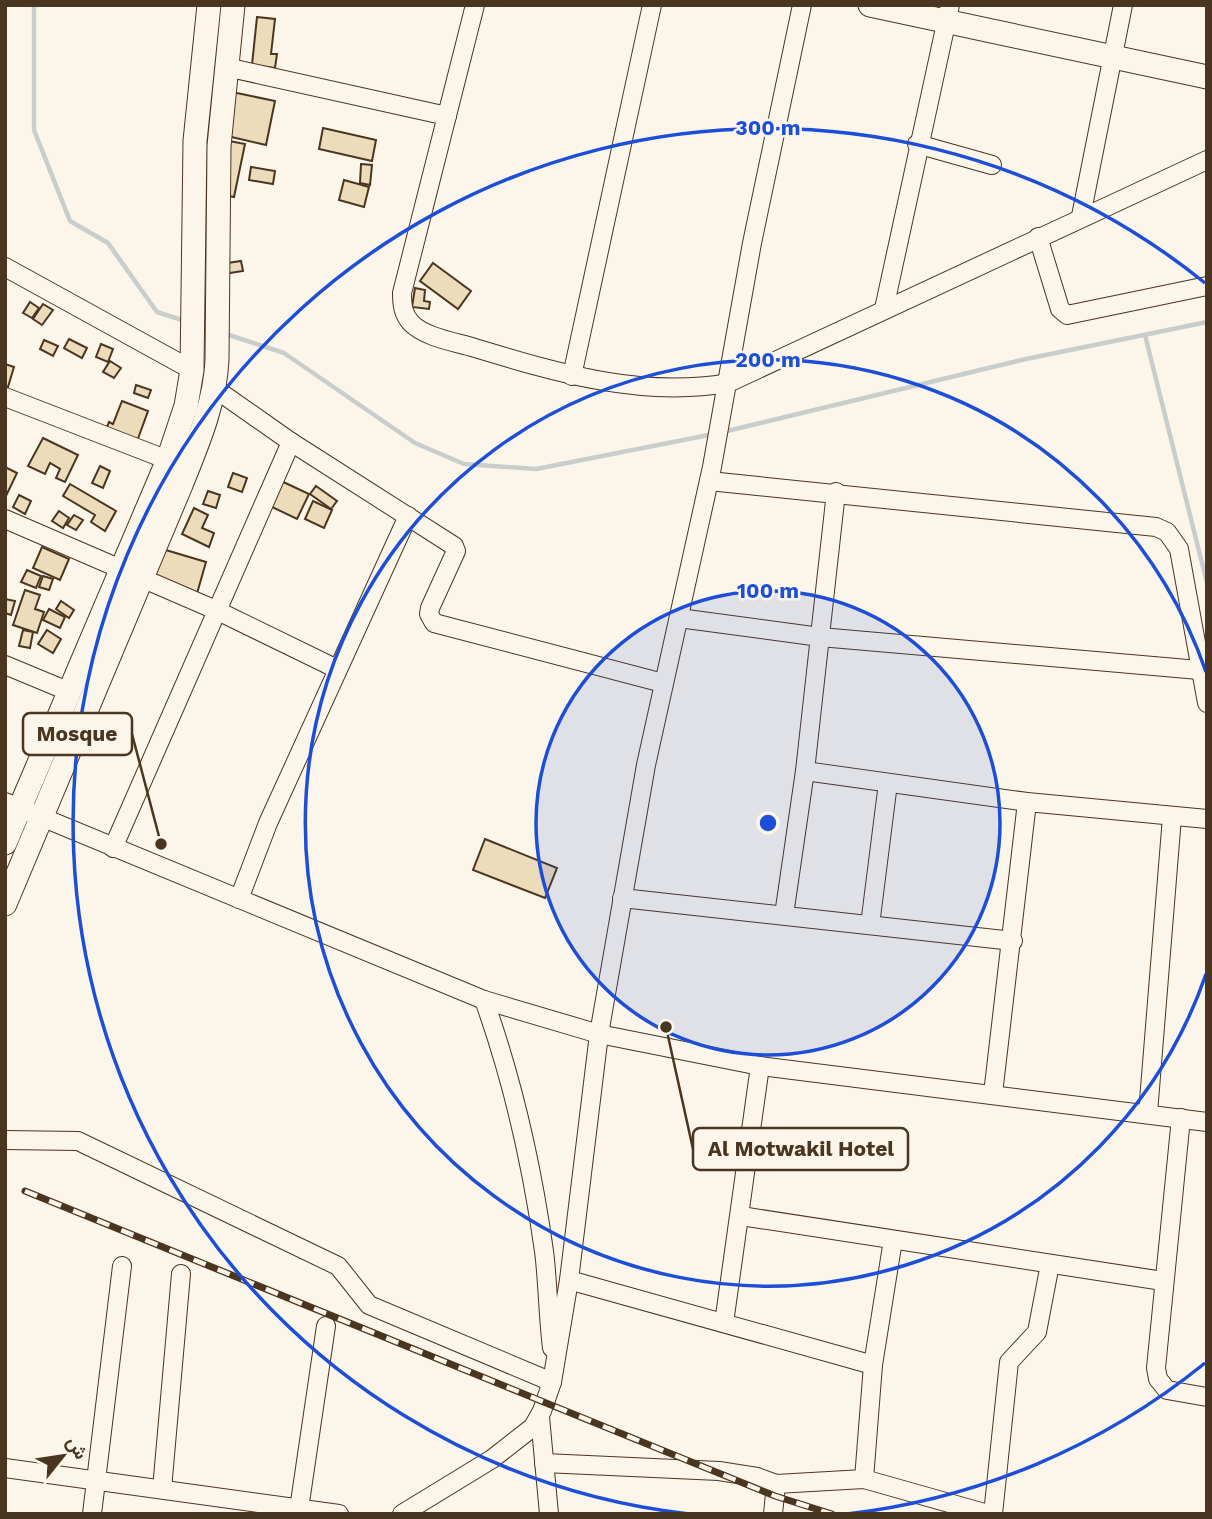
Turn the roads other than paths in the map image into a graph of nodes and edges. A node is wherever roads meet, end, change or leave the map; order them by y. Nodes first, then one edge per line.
1 (209, 5) edge
2 (233, 5) edge
3 (475, 5) edge
4 (652, 5) edge
5 (802, 5) edge
6 (870, 5) edge
7 (1123, 5) edge
8 (948, 14) edge
9 (1113, 57) junction
10 (226, 67) junction
11 (1207, 77) edge
12 (447, 116) junction
13 (917, 144) junction
14 (1207, 160) edge
15 (992, 165) dead end
16 (1081, 216) junction
17 (1038, 237) junction
18 (6, 270) edge
19 (1207, 286) edge
20 (884, 309) junction
21 (192, 370) junction
22 (572, 376) junction
23 (214, 388) junction
24 (727, 392) junction
25 (5, 397) edge
26 (291, 442) junction
27 (167, 460) junction
28 (711, 474) junction
29 (836, 492) junction
30 (408, 516) junction
31 (5, 519) edge
32 (121, 568) junction
33 (142, 578) junction
34 (218, 611) junction
35 (679, 618) junction
36 (820, 637) junction
37 (5, 665) edge
38 (337, 669) junction
39 (1199, 670) junction
40 (663, 683) junction
41 (70, 692) junction
42 (1207, 703) edge
43 (805, 771) junction
44 (888, 782) junction
45 (1027, 802) junction
46 (13, 805) edge
47 (43, 817) junction
48 (1172, 817) junction
49 (1207, 819) edge
50 (5, 843) edge
51 (113, 848) junction
52 (622, 898) junction
53 (239, 899) junction
54 (5, 904) edge
55 (784, 915) junction
56 (870, 925) junction
57 (1013, 941) junction
58 (484, 1000) junction
59 (599, 1034) junction
60 (761, 1066) junction
61 (993, 1094) junction
62 (1149, 1113) junction
63 (1181, 1118) junction
64 (1207, 1122) edge
65 (5, 1140) edge
66 (741, 1216) junction
67 (893, 1240) junction
68 (1050, 1264) junction
69 (122, 1266) dead end
70 (181, 1274) dead end
71 (569, 1280) junction
72 (1163, 1280) junction
73 (724, 1324) junction
74 (326, 1326) dead end
75 (554, 1362) junction
76 (873, 1365) junction
77 (552, 1382) junction
78 (1207, 1397) edge
79 (540, 1417) junction
80 (544, 1462) junction
81 (5, 1468) edge
82 (98, 1479) junction
83 (864, 1479) junction
84 (776, 1484) junction
85 (162, 1489) junction
86 (299, 1508) junction
87 (92, 1514) edge
88 (339, 1514) edge
89 (402, 1514) edge
90 (549, 1514) edge
91 (773, 1514) edge
92 (991, 1514) edge

1 - 21 main road
2 - 10 main road
3 - 12 street
4 - 22 street
5 - 24 street
6 - 8 main road
7 - 9 street
8 - 9 main road
8 - 13 street
9 - 11 main road
9 - 16 street
10 - 12 street
10 - 23 main road
12 - 22 street
13 - 15 street
13 - 20 street
14 - 16 street
16 - 17 street
17 - 19 street
17 - 20 street
18 - 21 street
20 - 24 street
21 - 27 main road
22 - 24 street
23 - 26 street
23 - 33 main road
24 - 28 street
25 - 27 street
26 - 30 street
26 - 34 street
27 - 32 main road
28 - 29 street
28 - 35 street
29 - 36 street
29 - 39 street
30 - 38 street
30 - 40 street
31 - 32 street
32 - 33 street
32 - 41 main road
33 - 34 street
33 - 47 main road
34 - 38 street
34 - 51 street
35 - 36 street
35 - 40 street
36 - 39 street
36 - 43 street
37 - 41 street
38 - 53 street
39 - 42 street
40 - 52 street
41 - 46 main road
43 - 44 street
43 - 55 street
44 - 45 street
44 - 56 street
45 - 48 street
45 - 57 street
46 - 47 street
46 - 50 main road
47 - 51 street
47 - 54 main road
48 - 49 street
48 - 62 street
51 - 53 street
52 - 55 street
52 - 59 street
53 - 58 street
55 - 56 street
56 - 57 street
57 - 61 street
58 - 59 street
58 - 75 street
59 - 60 street
59 - 71 street
60 - 61 street
60 - 66 street
61 - 62 street
62 - 63 street
63 - 64 street
63 - 72 street
65 - 77 street
66 - 67 street
66 - 73 street
67 - 68 street
67 - 76 street
68 - 72 street
68 - 92 street
69 - 82 street
70 - 85 street
71 - 73 street
71 - 75 street
72 - 78 street
73 - 76 street
74 - 86 street
75 - 77 street
76 - 83 street
77 - 79 street
79 - 80 street
79 - 89 street
80 - 84 street
80 - 90 street
81 - 82 street
82 - 85 street
82 - 87 street
83 - 84 street
83 - 92 street
84 - 91 street
85 - 86 street
86 - 88 street

